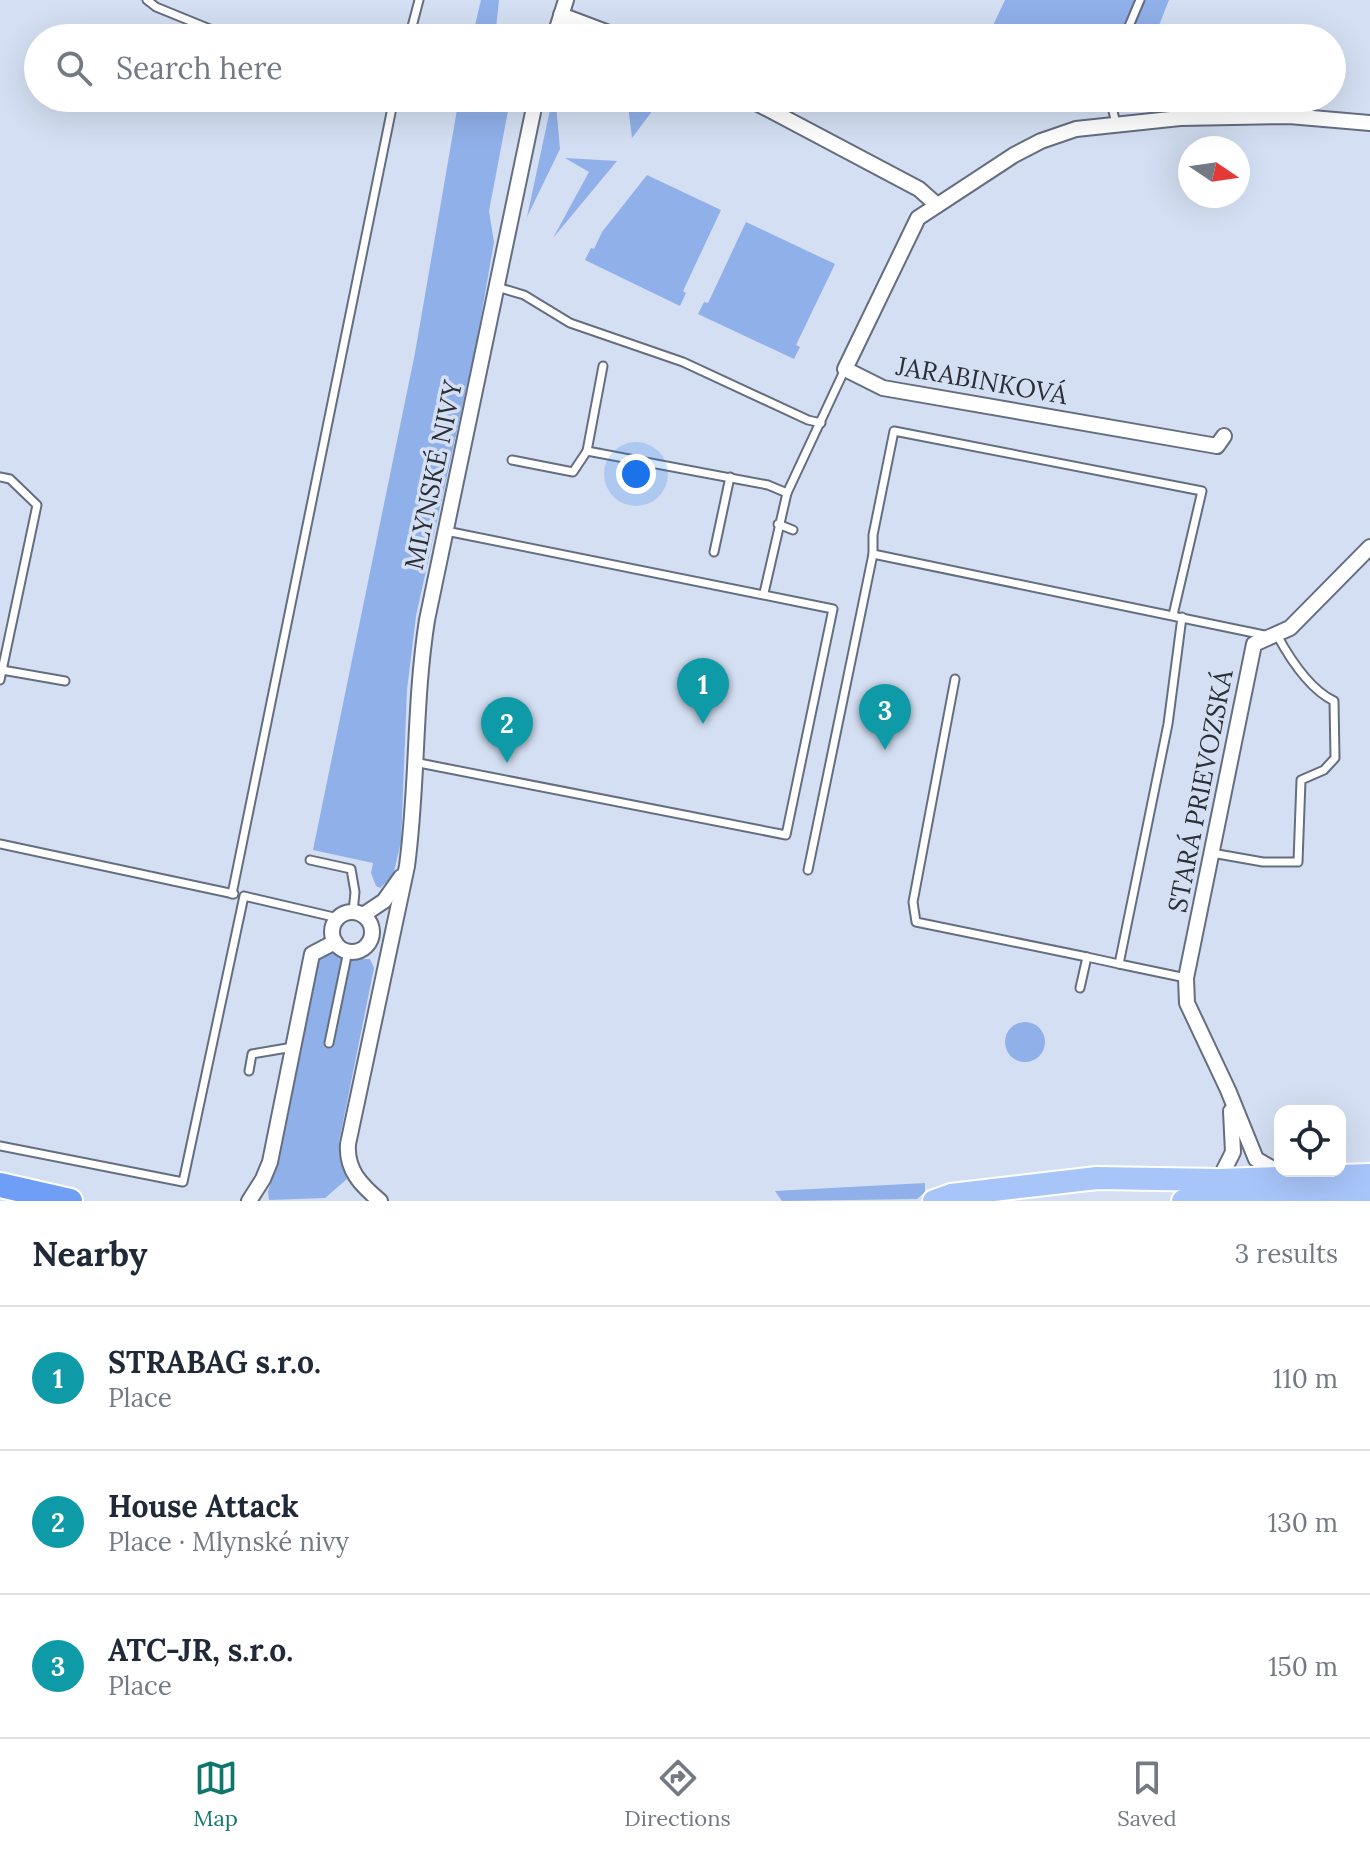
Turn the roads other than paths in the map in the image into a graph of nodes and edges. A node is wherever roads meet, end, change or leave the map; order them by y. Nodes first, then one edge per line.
1 (147, 0) edge
2 (419, 0) edge
3 (566, 0) edge
4 (1140, 0) edge
5 (561, 15) junction
6 (198, 24) edge
7 (413, 24) edge
8 (558, 24) edge
9 (585, 24) edge
10 (1130, 24) edge
11 (391, 112) edge
12 (533, 112) edge
13 (773, 112) edge
14 (1113, 112) edge
15 (1370, 123) edge
16 (1116, 124) junction
17 (937, 205) junction
18 (497, 287) junction
19 (603, 366) dead end
20 (845, 369) junction
21 (821, 423) junction
22 (1224, 436) dead end
23 (587, 451) junction
24 (512, 460) dead end
25 (0, 477) edge
26 (730, 477) junction
27 (787, 493) junction
28 (778, 524) junction
29 (793, 530) dead end
30 (446, 531) junction
31 (1370, 547) edge
32 (714, 552) dead end
33 (873, 554) junction
34 (764, 593) junction
35 (1178, 616) junction
36 (1274, 635) junction
37 (2, 670) junction
38 (955, 679) dead end
39 (0, 680) edge
40 (65, 681) dead end
41 (414, 762) junction
42 (0, 844) edge
43 (1212, 853) junction
44 (310, 860) dead end
45 (407, 866) junction
46 (808, 870) dead end
47 (232, 894) junction
48 (244, 896) junction
49 (398, 915) junction
50 (338, 918) junction
51 (364, 924) junction
52 (342, 947) junction
53 (1087, 957) junction
54 (1119, 964) junction
55 (384, 970) junction
56 (1186, 978) junction
57 (1080, 988) dead end
58 (329, 1043) dead end
59 (293, 1047) junction
60 (249, 1071) dead end
61 (1228, 1090) junction
62 (0, 1146) edge
63 (1370, 1175) edge
64 (1290, 1179) junction
65 (1219, 1180) junction
66 (0, 1185) edge
67 (1370, 1196) edge
68 (70, 1201) edge
69 (249, 1201) edge
70 (380, 1201) edge
71 (934, 1201) edge
72 (1183, 1201) edge

1 - 6 lane
2 - 7 lane
3 - 5 street
4 - 10 lane
5 - 8 street
5 - 9 street
11 - 47 lane
12 - 18 street, MLYNSKÉ NIVY
13 - 17 street
14 - 16 lane
15 - 16 street
16 - 17 street
17 - 20 street
18 - 21 lane
18 - 30 street, MLYNSKÉ NIVY
19 - 23 lane
20 - 21 lane
20 - 22 street, JARABINKOVÁ
21 - 27 lane
23 - 24 lane
23 - 26 lane
25 - 37 lane
26 - 27 lane
26 - 32 lane
27 - 28 lane
28 - 29 lane
28 - 34 lane
30 - 34 lane
30 - 41 street, MLYNSKÉ NIVY
31 - 36 street, STARÁ PRIEVOZSKÁ
33 - 35 lane
33 - 35 lane
33 - 46 lane
34 - 41 lane
35 - 36 lane
35 - 54 lane
36 - 43 street, STARÁ PRIEVOZSKÁ
36 - 43 lane
37 - 39 lane
37 - 40 lane
38 - 53 lane
41 - 45 street, MLYNSKÉ NIVY
42 - 47 lane
43 - 56 street, STARÁ PRIEVOZSKÁ
44 - 51 lane
45 - 49 street, MLYNSKÉ NIVY
45 - 51 street, MLYNSKÉ NIVY
47 - 48 lane
48 - 50 lane
48 - 62 lane
49 - 51 street, MLYNSKÉ NIVY
49 - 55 street, MLYNSKÉ NIVY
50 - 51 street, MLYNSKÉ NIVY
50 - 52 street
51 - 52 street, MLYNSKÉ NIVY
51 - 55 street
52 - 58 lane
52 - 59 street
53 - 54 lane
53 - 57 lane
54 - 56 lane
55 - 70 street, MLYNSKÉ NIVY
56 - 61 street, STARÁ PRIEVOZSKÁ
59 - 60 lane
59 - 69 street
61 - 64 street, STARÁ PRIEVOZSKÁ
61 - 65 street, STARÁ PRIEVOZSKÁ
63 - 64 main road
64 - 65 main road
65 - 71 main road
66 - 68 highway
67 - 72 main road

